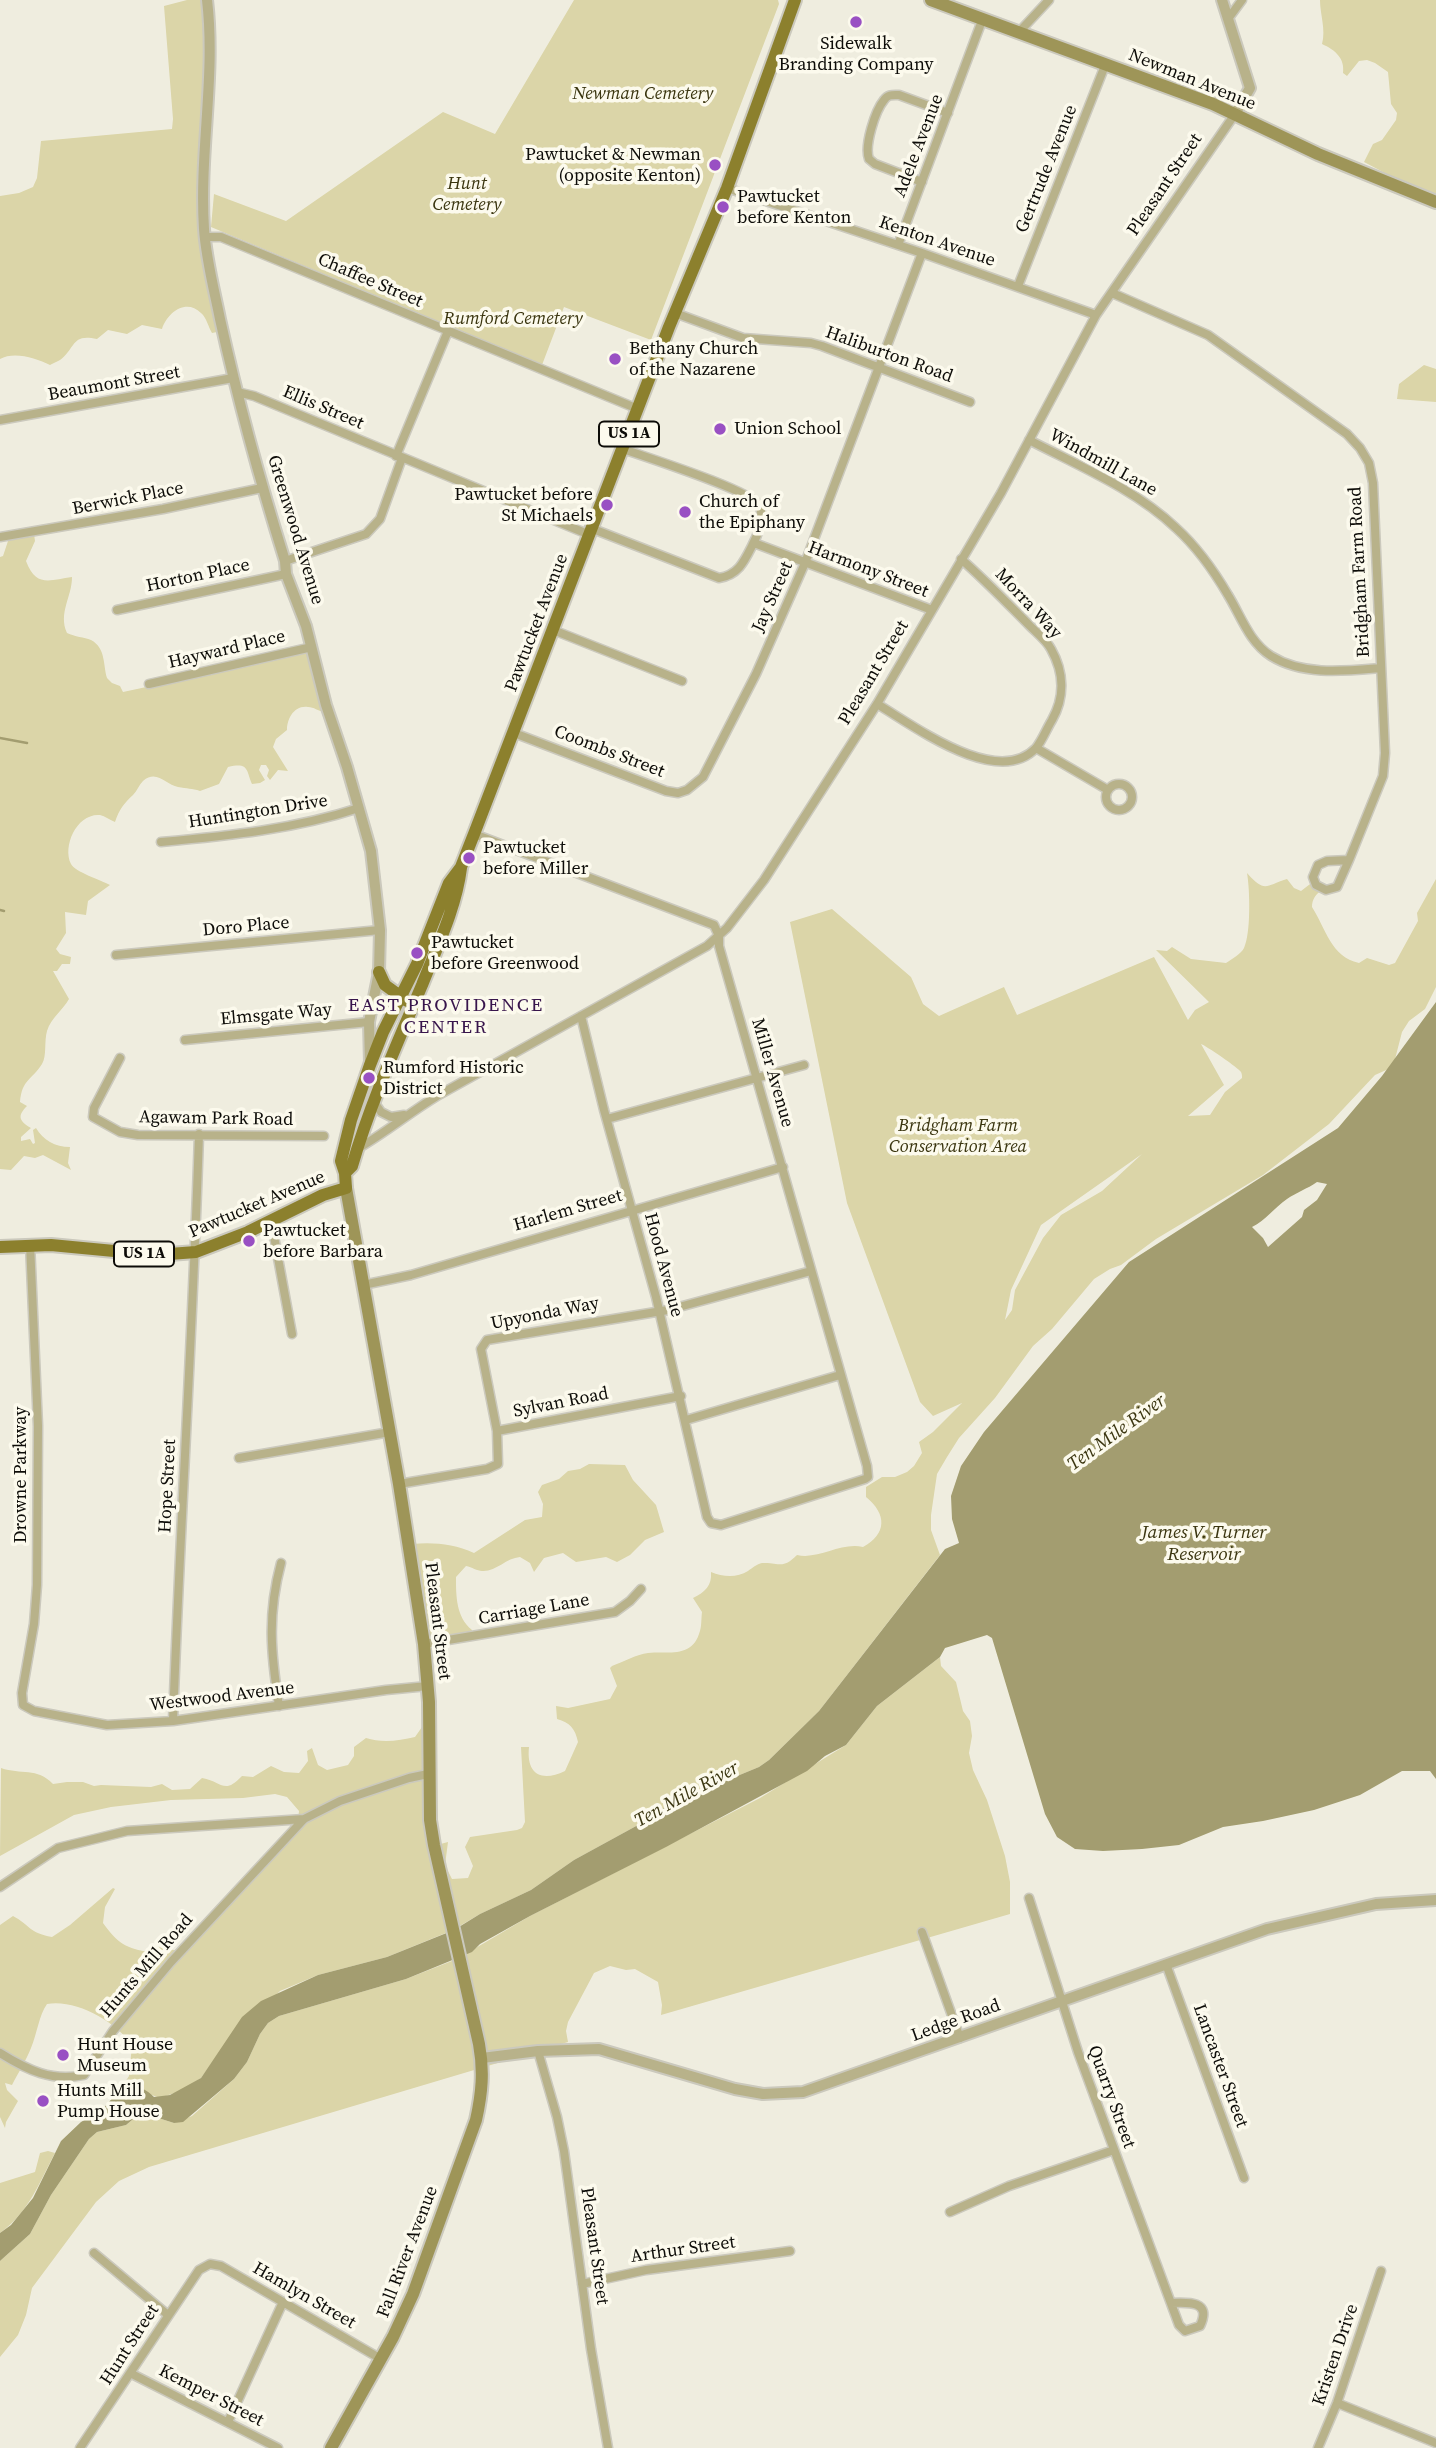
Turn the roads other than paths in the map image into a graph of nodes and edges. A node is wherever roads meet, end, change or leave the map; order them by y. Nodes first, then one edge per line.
1 (207, 0) edge
2 (794, 0) edge
3 (931, 0) edge
4 (1049, 0) edge
5 (1222, 0) edge
6 (1242, 0) edge
7 (983, 18) junction
8 (1228, 19) junction
9 (1020, 31) junction
10 (1105, 64) junction
11 (948, 113) junction
12 (1236, 114) junction
13 (922, 182) junction
14 (727, 188) junction
15 (1436, 202) edge
16 (204, 237) junction
17 (898, 246) junction
18 (922, 253) junction
19 (1018, 286) junction
20 (1112, 293) junction
21 (675, 313) junction
22 (1096, 315) junction
23 (448, 331) junction
24 (879, 367) junction
25 (233, 377) junction
26 (237, 393) junction
27 (970, 402) dead end
28 (638, 409) junction
29 (0, 421) edge
30 (1029, 440) junction
31 (623, 449) junction
32 (399, 457) junction
33 (262, 488) junction
34 (592, 532) junction
35 (0, 537) edge
36 (754, 543) junction
37 (961, 559) junction
38 (285, 561) junction
39 (805, 563) junction
40 (286, 574) junction
41 (117, 610) dead end
42 (932, 610) junction
43 (553, 629) junction
44 (312, 647) junction
45 (1381, 668) junction
46 (682, 681) dead end
47 (149, 684) dead end
48 (877, 704) junction
49 (514, 733) junction
50 (1036, 748) junction
51 (693, 787) joint
52 (1108, 790) dead end
53 (359, 808) junction
54 (474, 834) junction
55 (161, 842) dead end
56 (1349, 860) junction
57 (380, 929) junction
58 (719, 936) junction
59 (116, 955) dead end
60 (379, 972) junction
61 (407, 1002) junction
62 (581, 1016) junction
63 (369, 1022) junction
64 (185, 1040) dead end
65 (120, 1058) dead end
66 (370, 1065) junction
67 (804, 1065) dead end
68 (757, 1077) junction
69 (374, 1102) junction
70 (407, 1114) junction
71 (607, 1119) junction
72 (200, 1134) junction
73 (324, 1136) dead end
74 (357, 1149) junction
75 (783, 1167) junction
76 (345, 1174) junction
77 (346, 1188) junction
78 (632, 1209) junction
79 (271, 1220) junction
80 (30, 1244) junction
81 (0, 1247) edge
82 (195, 1252) junction
83 (811, 1271) junction
84 (363, 1284) junction
85 (660, 1310) junction
86 (292, 1334) dead end
87 (840, 1375) junction
88 (681, 1396) junction
89 (686, 1420) junction
90 (497, 1431) junction
91 (390, 1432) junction
92 (239, 1458) dead end
93 (400, 1484) junction
94 (711, 1523) joint
95 (281, 1563) dead end
96 (641, 1589) dead end
97 (424, 1644) junction
98 (428, 1686) junction
99 (23, 1705) joint
100 (279, 1706) junction
101 (173, 1721) junction
102 (428, 1774) junction
103 (304, 1819) junction
104 (0, 1887) edge
105 (1029, 1898) dead end
106 (1436, 1900) edge
107 (922, 1932) dead end
108 (1166, 1965) junction
109 (1061, 2002) junction
110 (960, 2038) junction
111 (538, 2051) junction
112 (0, 2053) edge
113 (482, 2058) junction
114 (1114, 2150) junction
115 (1244, 2178) dead end
116 (950, 2212) dead end
117 (790, 2251) dead end
118 (94, 2253) dead end
119 (210, 2264) joint
120 (1381, 2271) dead end
121 (582, 2284) junction
122 (283, 2302) junction
123 (1171, 2303) dead end
124 (168, 2315) junction
125 (381, 2358) junction
126 (130, 2373) junction
127 (1337, 2403) junction
128 (228, 2422) junction
129 (1436, 2443) edge
130 (80, 2448) edge
131 (278, 2448) edge
132 (331, 2448) edge
133 (608, 2448) edge
134 (1318, 2448) edge

1 - 16 street, Greenwood Avenue
2 - 14 main road, Pawtucket Avenue / US 1A
3 - 7 main road, Newman Avenue
4 - 9 street
5 - 8 street
6 - 8 street
7 - 9 main road, Newman Avenue
7 - 11 street, Adele Avenue
8 - 12 street
9 - 10 main road, Newman Avenue
10 - 12 main road, Newman Avenue
10 - 19 street, Gertrude Avenue
11 - 13 street, Adele Avenue
11 - 13 street
12 - 15 main road, Newman Avenue
12 - 20 street, Pleasant Street
13 - 17 street, Adele Avenue
14 - 17 street, Kenton Avenue
14 - 21 main road, Pawtucket Avenue / US 1A
16 - 23 street, Chaffee Street
16 - 25 street, Greenwood Avenue
17 - 18 street, Kenton Avenue
18 - 19 street, Kenton Avenue
18 - 24 street, Jay Street
19 - 22 street, Kenton Avenue
20 - 22 street, Pleasant Street
20 - 45 street, Bridgham Farm Road
21 - 24 street, Haliburton Road
21 - 28 main road, Pawtucket Avenue / US 1A
22 - 30 street, Pleasant Street
23 - 28 street, Chaffee Street
23 - 32 street
24 - 27 street, Haliburton Road
24 - 39 street, Jay Street
25 - 26 street, Greenwood Avenue
25 - 29 street, Beaumont Street
26 - 32 street, Ellis Street
26 - 33 street, Greenwood Avenue
28 - 31 main road, Pawtucket Avenue / US 1A
30 - 37 street, Pleasant Street
30 - 45 street, Windmill Lane
31 - 34 main road, Pawtucket Avenue / US 1A
31 - 36 street
32 - 34 street, Ellis Street
32 - 38 street
33 - 35 street, Berwick Place
33 - 38 street, Greenwood Avenue
34 - 36 street, Ellis Street
34 - 43 main road, Pawtucket Avenue / US 1A
36 - 39 street, Harmony Street
37 - 42 street, Pleasant Street
37 - 50 street, Morra Way
38 - 40 street, Greenwood Avenue
39 - 42 street, Harmony Street
39 - 51 street, Jay Street
40 - 41 street, Horton Place
40 - 44 street, Greenwood Avenue
42 - 48 street, Pleasant Street
43 - 46 street
43 - 49 main road, Pawtucket Avenue / US 1A
44 - 47 street, Hayward Place
44 - 53 street, Greenwood Avenue
45 - 56 street, Bridgham Farm Road
48 - 50 street
48 - 58 street, Pleasant Street
49 - 51 street, Coombs Street
49 - 54 main road, Pawtucket Avenue / US 1A
50 - 52 street
53 - 55 street, Huntington Drive
53 - 57 street, Greenwood Avenue
54 - 58 street
54 - 61 main road, Pawtucket Avenue / US 1A
56 - 56 street, Bridgham Farm Road
57 - 59 street, Doro Place
57 - 60 street, Greenwood Avenue
58 - 62 street, Pleasant Street
58 - 68 street, Miller Avenue
60 - 61 main road
60 - 63 street, Greenwood Avenue
61 - 66 main road, Pawtucket Avenue / US 1A
61 - 69 main road, Pawtucket Avenue / US 1A
62 - 70 street, Pleasant Street
62 - 71 street, Hood Avenue
63 - 64 street, Elmsgate Way
63 - 66 street, Greenwood Avenue
65 - 72 street, Agawam Park Road
66 - 76 main road, Pawtucket Avenue / US 1A
67 - 68 street
68 - 71 street
68 - 75 street, Miller Avenue
69 - 70 street
69 - 74 main road, Pawtucket Avenue / US 1A
70 - 74 street, Pleasant Street
71 - 78 street, Hood Avenue
72 - 73 street, Agawam Park Road
72 - 82 street, Hope Street
74 - 76 main road, Pawtucket Avenue / US 1A
75 - 78 street, Harlem Street
75 - 83 street, Miller Avenue
76 - 77 main road, Pawtucket Avenue / US 1A
77 - 79 main road, Pawtucket Avenue / US 1A
77 - 84 main road, Pleasant Street
78 - 84 street, Harlem Street
78 - 85 street, Hood Avenue
79 - 82 main road, Pawtucket Avenue / US 1A
79 - 86 street
80 - 81 main road, Pawtucket Avenue / US 1A
80 - 82 main road, Pawtucket Avenue / US 1A
80 - 99 street, Drowne Parkway
82 - 101 street, Hope Street
83 - 85 street, Upyonda Way
83 - 87 street, Miller Avenue
84 - 91 main road, Pleasant Street
85 - 88 street, Hood Avenue
85 - 90 street, Upyonda Way
87 - 89 street
87 - 94 street, Miller Avenue
88 - 89 street, Hood Avenue
88 - 90 street, Sylvan Road
89 - 94 street, Hood Avenue
90 - 93 street, Sylvan Road
91 - 92 street
91 - 93 main road, Pleasant Street
93 - 97 main road, Pleasant Street
95 - 100 street
96 - 97 street, Carriage Lane
97 - 98 main road, Pleasant Street
98 - 100 street, Westwood Avenue
98 - 102 main road, Pleasant Street
99 - 101 street, Westwood Avenue
100 - 101 street, Westwood Avenue
102 - 103 street, Hunts Mill Road
102 - 113 main road, Pleasant Street
103 - 104 street, Hunts Mill Road
103 - 112 street, Hunts Mill Road
105 - 109 street, Quarry Street
106 - 108 street, Ledge Road
107 - 110 street
108 - 109 street, Ledge Road
108 - 115 street, Lancaster Street
109 - 110 street, Ledge Road
109 - 114 street, Quarry Street
110 - 111 street, Ledge Road
111 - 113 street, Ledge Road
111 - 121 street, Pleasant Street
113 - 125 main road, Fall River Avenue
114 - 116 street
114 - 123 street, Quarry Street
117 - 121 street, Arthur Street
118 - 124 street
119 - 122 street, Hamlyn Street
119 - 124 street, Hunt Street
120 - 127 street, Kristen Drive
121 - 133 street, Pleasant Street
122 - 125 street, Hamlyn Street
122 - 128 street
124 - 126 street, Hunt Street
125 - 132 main road, Fall River Avenue
126 - 128 street, Kemper Street
126 - 130 street, Hunt Street
127 - 129 street
127 - 134 street, Kristen Drive
128 - 131 street, Kemper Street

